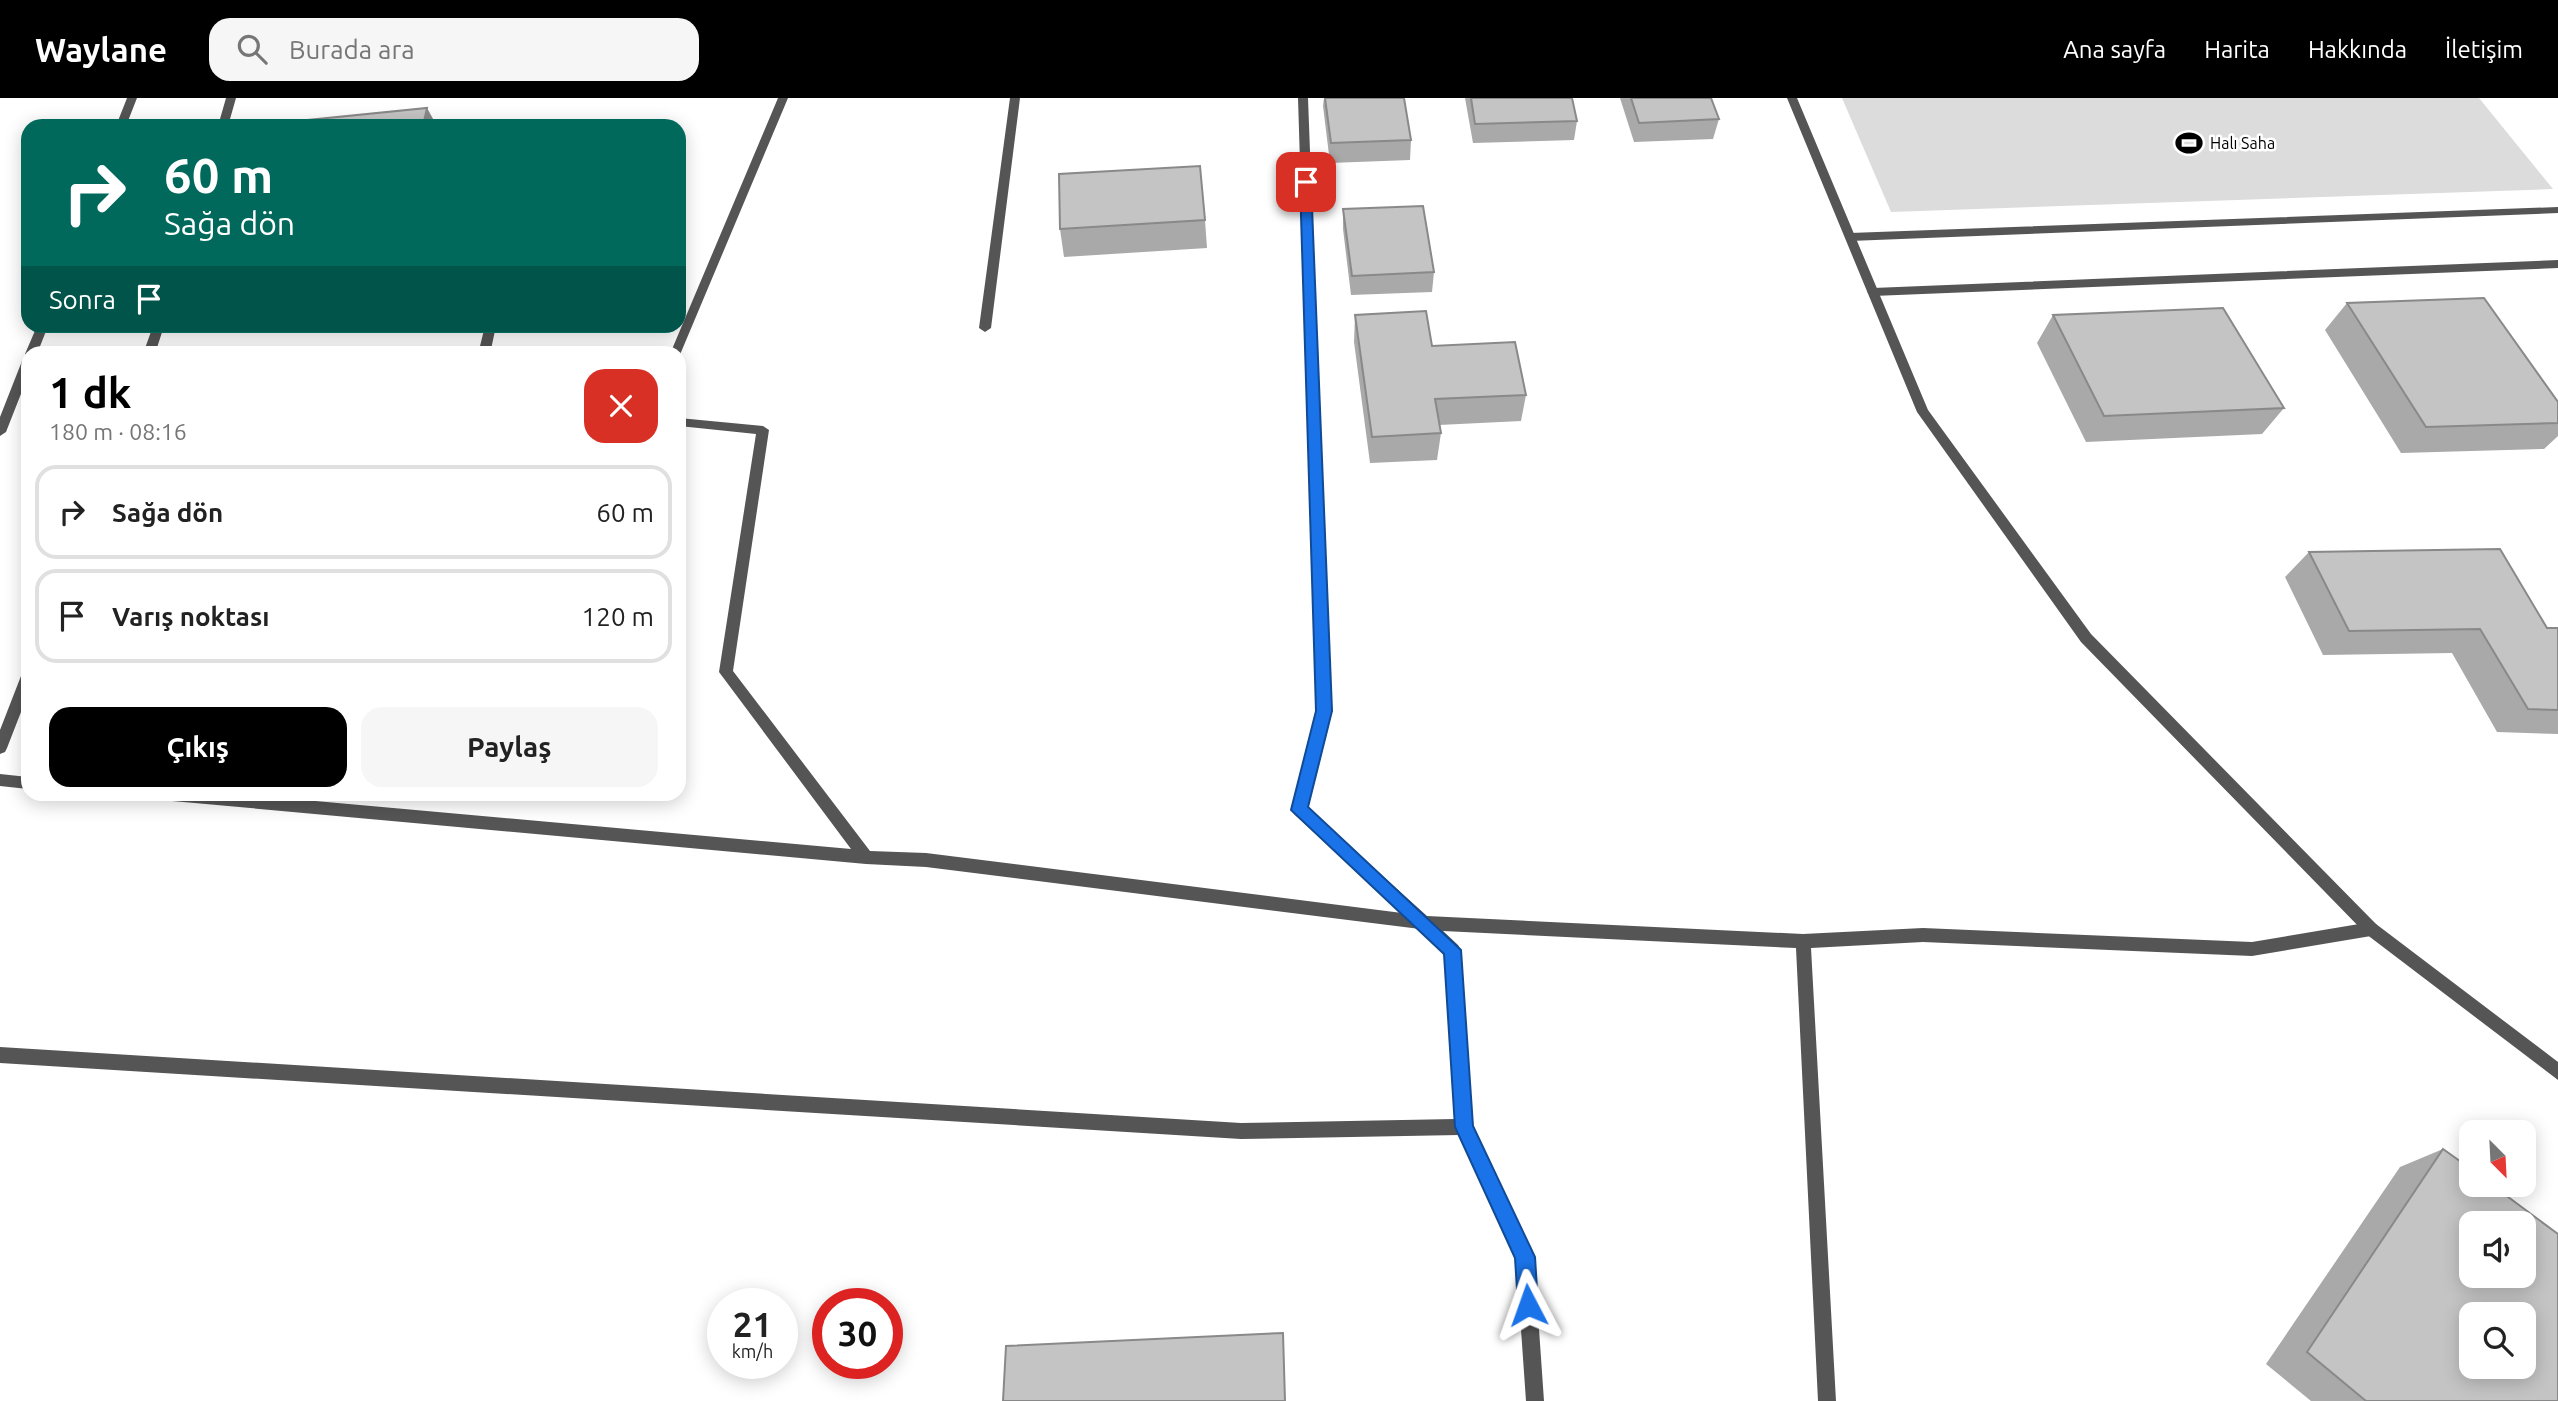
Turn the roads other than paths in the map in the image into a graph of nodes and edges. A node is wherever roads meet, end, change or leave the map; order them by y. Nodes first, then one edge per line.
1 (132, 98) edge
2 (232, 98) edge
3 (783, 98) edge
4 (1015, 98) edge
5 (1303, 98) edge
6 (1792, 98) edge
7 (124, 119) edge
8 (224, 119) edge
9 (2558, 209) edge
10 (1850, 237) junction
11 (2558, 264) edge
12 (1873, 292) junction
13 (985, 328) dead end
14 (686, 332) edge
15 (21, 379) edge
16 (686, 423) edge
17 (0, 432) edge
18 (21, 694) edge
19 (0, 748) edge
20 (0, 780) edge
21 (21, 782) edge
22 (238, 801) edge
23 (866, 858) junction
24 (1424, 923) junction
25 (2371, 929) junction
26 (1803, 942) junction
27 (0, 1055) edge
28 (2558, 1072) edge
29 (1464, 1127) junction
30 (1535, 1401) edge
31 (1827, 1401) edge

1 - 7 street
2 - 8 street
3 - 14 street
4 - 13 street
5 - 24 street
6 - 10 street
9 - 10 street
10 - 12 street
11 - 12 street
12 - 25 street
15 - 17 street
16 - 23 street
18 - 19 street
20 - 21 street
22 - 23 street
23 - 24 street
24 - 26 street
24 - 29 street
25 - 26 street
25 - 28 street
26 - 31 street
27 - 29 street
29 - 30 street

